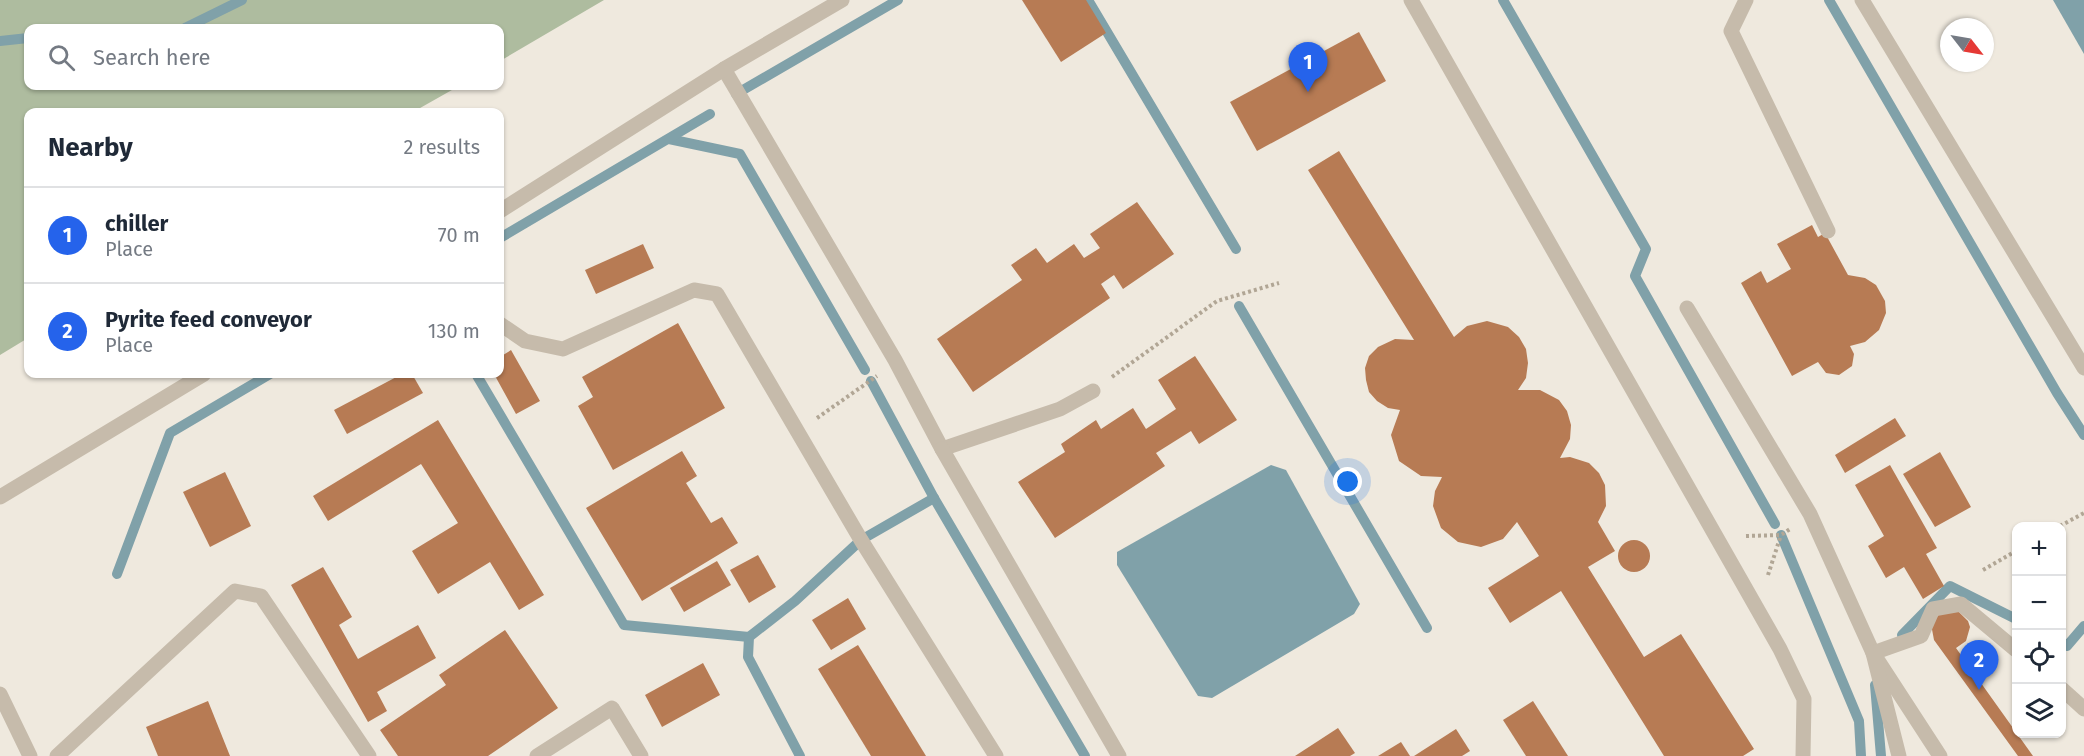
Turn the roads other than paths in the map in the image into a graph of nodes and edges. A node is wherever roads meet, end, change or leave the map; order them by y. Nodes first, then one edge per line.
1 (842, 0) edge
2 (1411, 0) edge
3 (1746, 0) edge
4 (1862, 0) edge
5 (724, 69) junction
6 (504, 208) edge
7 (1828, 231) dead end
8 (1687, 308) dead end
9 (504, 327) edge
10 (2084, 368) edge
11 (197, 378) edge
12 (1093, 391) road end
13 (942, 449) junction
14 (0, 497) edge
15 (2012, 647) edge
16 (1873, 654) junction
17 (2066, 693) edge
18 (0, 694) edge
19 (2084, 709) edge
20 (30, 756) edge
21 (57, 756) edge
22 (369, 756) edge
23 (537, 756) edge
24 (641, 756) edge
25 (996, 756) edge
26 (1119, 756) edge
27 (1803, 756) edge
28 (1899, 756) edge
29 (1940, 756) edge

1 - 5 lane
2 - 27 lane
3 - 7 lane
4 - 10 lane
5 - 6 lane
5 - 13 lane
8 - 16 lane
9 - 25 lane
11 - 14 lane
12 - 13 lane
13 - 26 lane
15 - 16 lane
16 - 28 lane
16 - 29 lane
17 - 19 lane
18 - 20 lane
21 - 22 lane
23 - 24 lane

